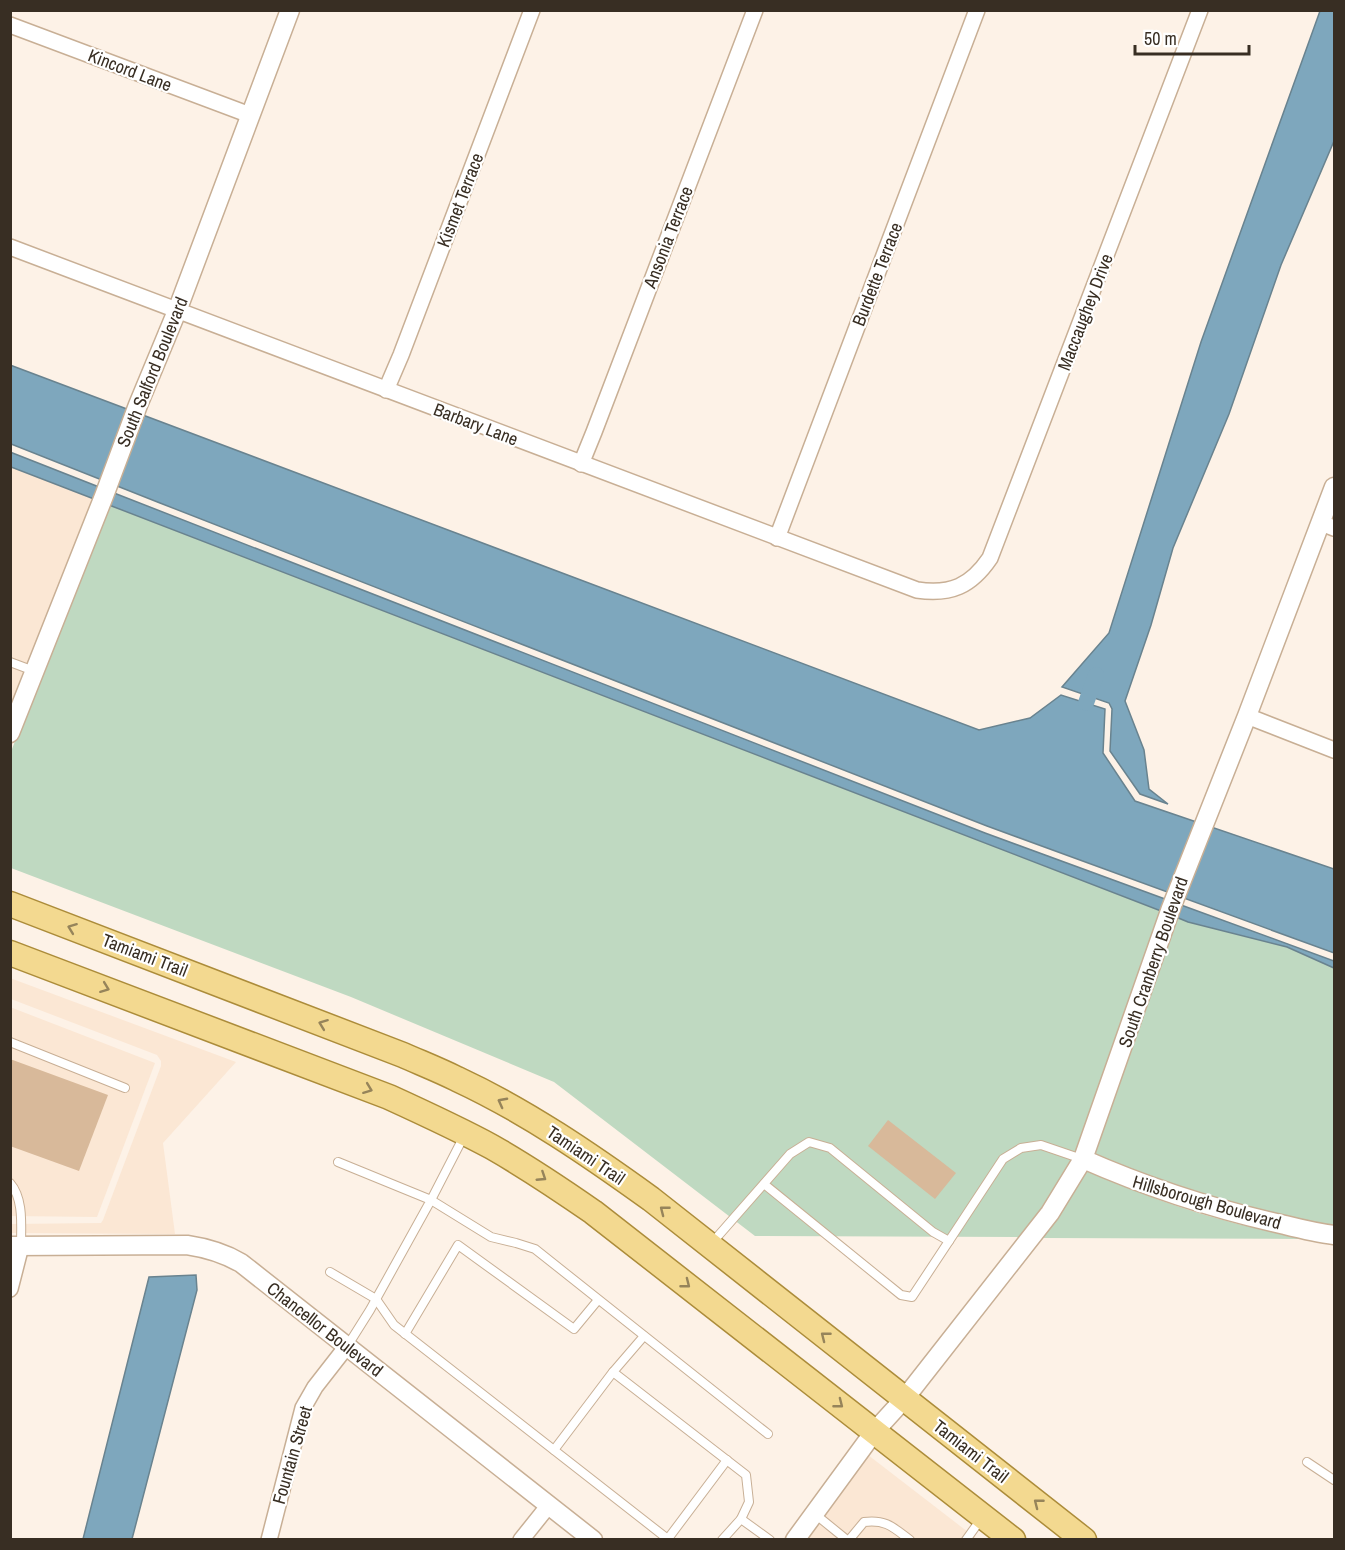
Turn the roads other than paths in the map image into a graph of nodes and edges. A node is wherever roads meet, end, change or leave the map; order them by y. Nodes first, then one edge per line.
1 (290, 10) edge
2 (532, 10) edge
3 (754, 10) edge
4 (977, 10) edge
5 (1200, 10) edge
6 (10, 25) edge
7 (250, 115) junction
8 (10, 247) edge
9 (177, 311) junction
10 (386, 390) junction
11 (581, 464) junction
12 (1335, 487) edge
13 (1328, 525) edge
14 (777, 538) junction
15 (944, 591) joint
16 (10, 662) edge
17 (35, 671) junction
18 (1247, 716) junction
19 (10, 733) edge
20 (1335, 750) edge
21 (10, 904) edge
22 (10, 952) edge
23 (10, 1042) edge
24 (125, 1088) dead end
25 (465, 1133) junction
26 (1083, 1159) junction
27 (338, 1162) dead end
28 (10, 1183) edge
29 (764, 1184) junction
30 (431, 1200) junction
31 (1335, 1235) edge
32 (950, 1241) junction
33 (16, 1246) edge
34 (710, 1246) junction
35 (330, 1272) dead end
36 (10, 1288) edge
37 (376, 1299) junction
38 (598, 1300) junction
39 (405, 1334) junction
40 (644, 1336) junction
41 (347, 1346) junction
42 (613, 1372) junction
43 (904, 1398) junction
44 (874, 1432) junction
45 (768, 1434) dead end
46 (554, 1450) junction
47 (727, 1460) junction
48 (1307, 1462) dead end
49 (1335, 1480) edge
50 (549, 1505) junction
51 (814, 1513) junction
52 (983, 1516) junction
53 (741, 1519) junction
54 (269, 1539) edge
55 (521, 1539) edge
56 (593, 1539) edge
57 (668, 1539) edge
58 (722, 1539) edge
59 (770, 1539) edge
60 (795, 1539) edge
61 (848, 1539) edge
62 (910, 1539) edge
63 (966, 1539) edge
64 (1012, 1539) edge
65 (1084, 1539) edge

1 - 7 street, South Salford Boulevard
2 - 10 street, Kismet Terrace
3 - 11 street, Ansonia Terrace
4 - 14 street, Burdette Terrace
5 - 15 street, Maccaughey Drive
6 - 7 street, Kincord Lane
7 - 9 street, South Salford Boulevard
8 - 9 street, Barbary Lane
9 - 10 street, Barbary Lane
9 - 17 street, South Salford Boulevard
10 - 11 street, Barbary Lane
11 - 14 street, Barbary Lane
12 - 13 street, South Cranberry Boulevard
13 - 18 street, South Cranberry Boulevard
14 - 15 street, Barbary Lane
16 - 17 lane
17 - 19 street, South Salford Boulevard
18 - 20 street
18 - 26 street, South Cranberry Boulevard
34 -> 21 main road, Tamiami Trail
22 -> 25 main road
23 - 24 lane
25 - 30 lane
25 -> 44 main road
26 - 31 street, Hillsborough Boulevard
26 - 32 lane
26 - 43 street, South Cranberry Boulevard
27 - 30 lane
28 - 33 lane
29 - 32 lane
29 - 32 lane
29 - 34 lane
30 - 37 lane
30 - 38 lane
33 - 36 street
33 - 41 street, Chancellor Boulevard
43 -> 34 main road, Tamiami Trail
35 - 37 lane
37 - 39 lane
37 - 41 lane
38 - 39 lane
38 - 40 lane
39 - 46 lane
40 - 42 lane
40 - 45 lane
41 - 50 street, Chancellor Boulevard
41 - 54 street, Fountain Street
42 - 46 lane
42 - 47 lane
43 - 44 street, South Cranberry Boulevard
65 -> 43 main road, Tamiami Trail
44 - 51 street, South Cranberry Boulevard
44 - 52 main road
46 - 57 lane
47 - 53 lane
47 - 57 lane
48 - 49 lane
50 - 55 street
50 - 56 street, Chancellor Boulevard
51 - 60 street, South Cranberry Boulevard
51 - 61 lane
52 - 63 lane
52 - 64 main road
53 - 58 lane
53 - 59 lane
61 - 62 lane

